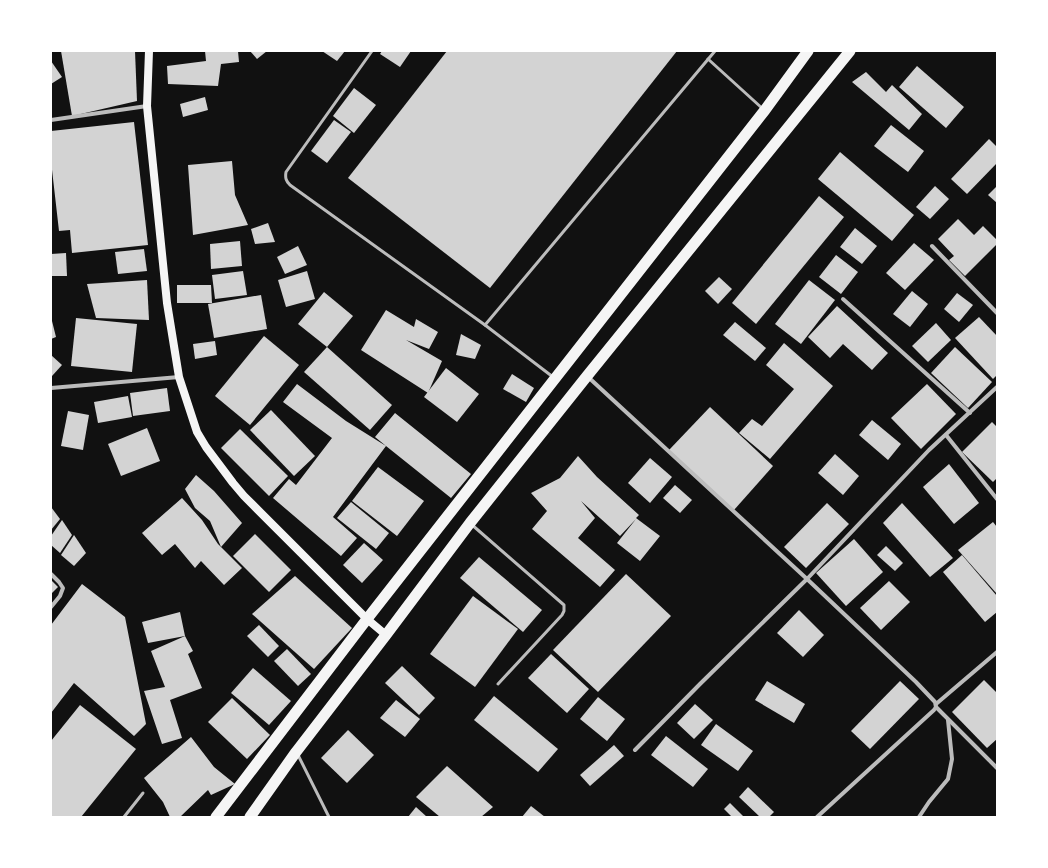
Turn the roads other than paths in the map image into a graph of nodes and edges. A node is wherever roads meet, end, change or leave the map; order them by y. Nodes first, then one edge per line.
1 (149, 51) edge
2 (372, 51) edge
3 (715, 51) edge
4 (808, 51) edge
5 (850, 51) edge
6 (708, 59) junction
7 (147, 106) junction
8 (765, 110) junction
9 (51, 120) edge
10 (932, 246) dead end
11 (842, 299) dead end
12 (997, 313) edge
13 (485, 325) junction
14 (587, 376) junction
15 (179, 377) junction
16 (554, 378) junction
17 (997, 387) edge
18 (51, 388) edge
19 (970, 413) junction
20 (946, 435) junction
21 (997, 499) edge
22 (470, 523) junction
23 (51, 574) edge
24 (807, 579) junction
25 (51, 608) edge
26 (367, 619) junction
27 (386, 635) junction
28 (997, 652) edge
29 (498, 684) dead end
30 (936, 706) junction
31 (948, 720) junction
32 (635, 750) dead end
33 (296, 752) junction
34 (997, 768) edge
35 (143, 793) dead end
36 (124, 817) edge
37 (216, 817) edge
38 (250, 817) edge
39 (329, 817) edge
40 (817, 817) edge
41 (920, 817) edge

1 - 7 main road
2 - 13 lane
3 - 6 lane
4 - 8 highway
5 - 14 highway
6 - 8 lane
6 - 13 lane
7 - 9 street
7 - 15 main road
8 - 16 highway
10 - 12 street
11 - 19 street
13 - 16 lane
14 - 22 highway
14 - 24 street
15 - 18 street
15 - 26 main road
16 - 26 highway
17 - 19 street
19 - 20 street
20 - 21 street
20 - 24 street
22 - 27 highway
22 - 29 lane
23 - 25 street
24 - 30 street
24 - 32 street
26 - 27 main road
26 - 37 highway
27 - 33 highway
28 - 30 street
30 - 31 street
30 - 40 street
31 - 34 street
31 - 41 street
33 - 38 highway
33 - 39 lane
35 - 36 lane

